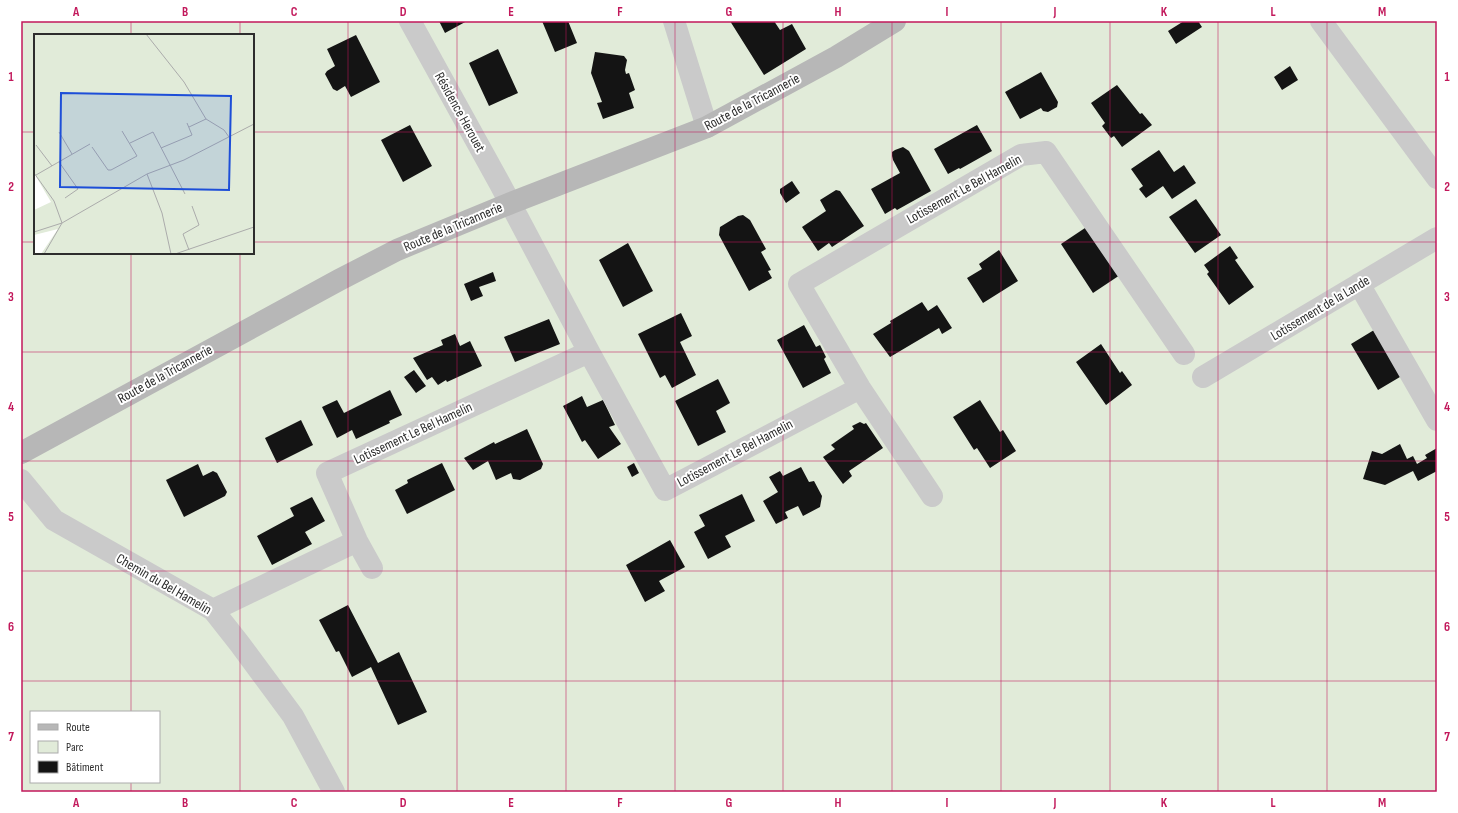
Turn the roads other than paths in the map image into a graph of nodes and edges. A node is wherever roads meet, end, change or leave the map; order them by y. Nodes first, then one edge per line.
1 (410, 21) edge
2 (674, 21) edge
3 (895, 21) edge
4 (1321, 21) edge
5 (707, 127) junction
6 (1437, 178) edge
7 (510, 203) junction
8 (1437, 238) edge
9 (1360, 284) junction
10 (589, 352) junction
11 (1184, 354) dead end
12 (1203, 377) dead end
13 (860, 388) junction
14 (1437, 420) edge
15 (21, 453) edge
16 (21, 480) edge
17 (932, 496) dead end
18 (357, 541) junction
19 (372, 568) dead end
20 (212, 610) junction
21 (334, 792) edge

1 - 7 street, Résidence Herouet
2 - 5 street
3 - 5 main road, Route de la Tricannerie
4 - 6 street
5 - 7 main road, Route de la Tricannerie
7 - 10 street, Lotissement Le Bel Hamelin
7 - 15 main road, Route de la Tricannerie
8 - 9 street, Lotissement de la Lande
9 - 12 street, Lotissement de la Lande
9 - 14 street
10 - 13 street, Lotissement Le Bel Hamelin
10 - 18 street, Lotissement Le Bel Hamelin
11 - 13 street, Lotissement Le Bel Hamelin
13 - 17 street, Lotissement Le Bel Hamelin
16 - 20 street, Chemin du Bel Hamelin
18 - 19 street, Lotissement Le Bel Hamelin
18 - 20 street
20 - 21 street, Chemin du Bel Hamelin

